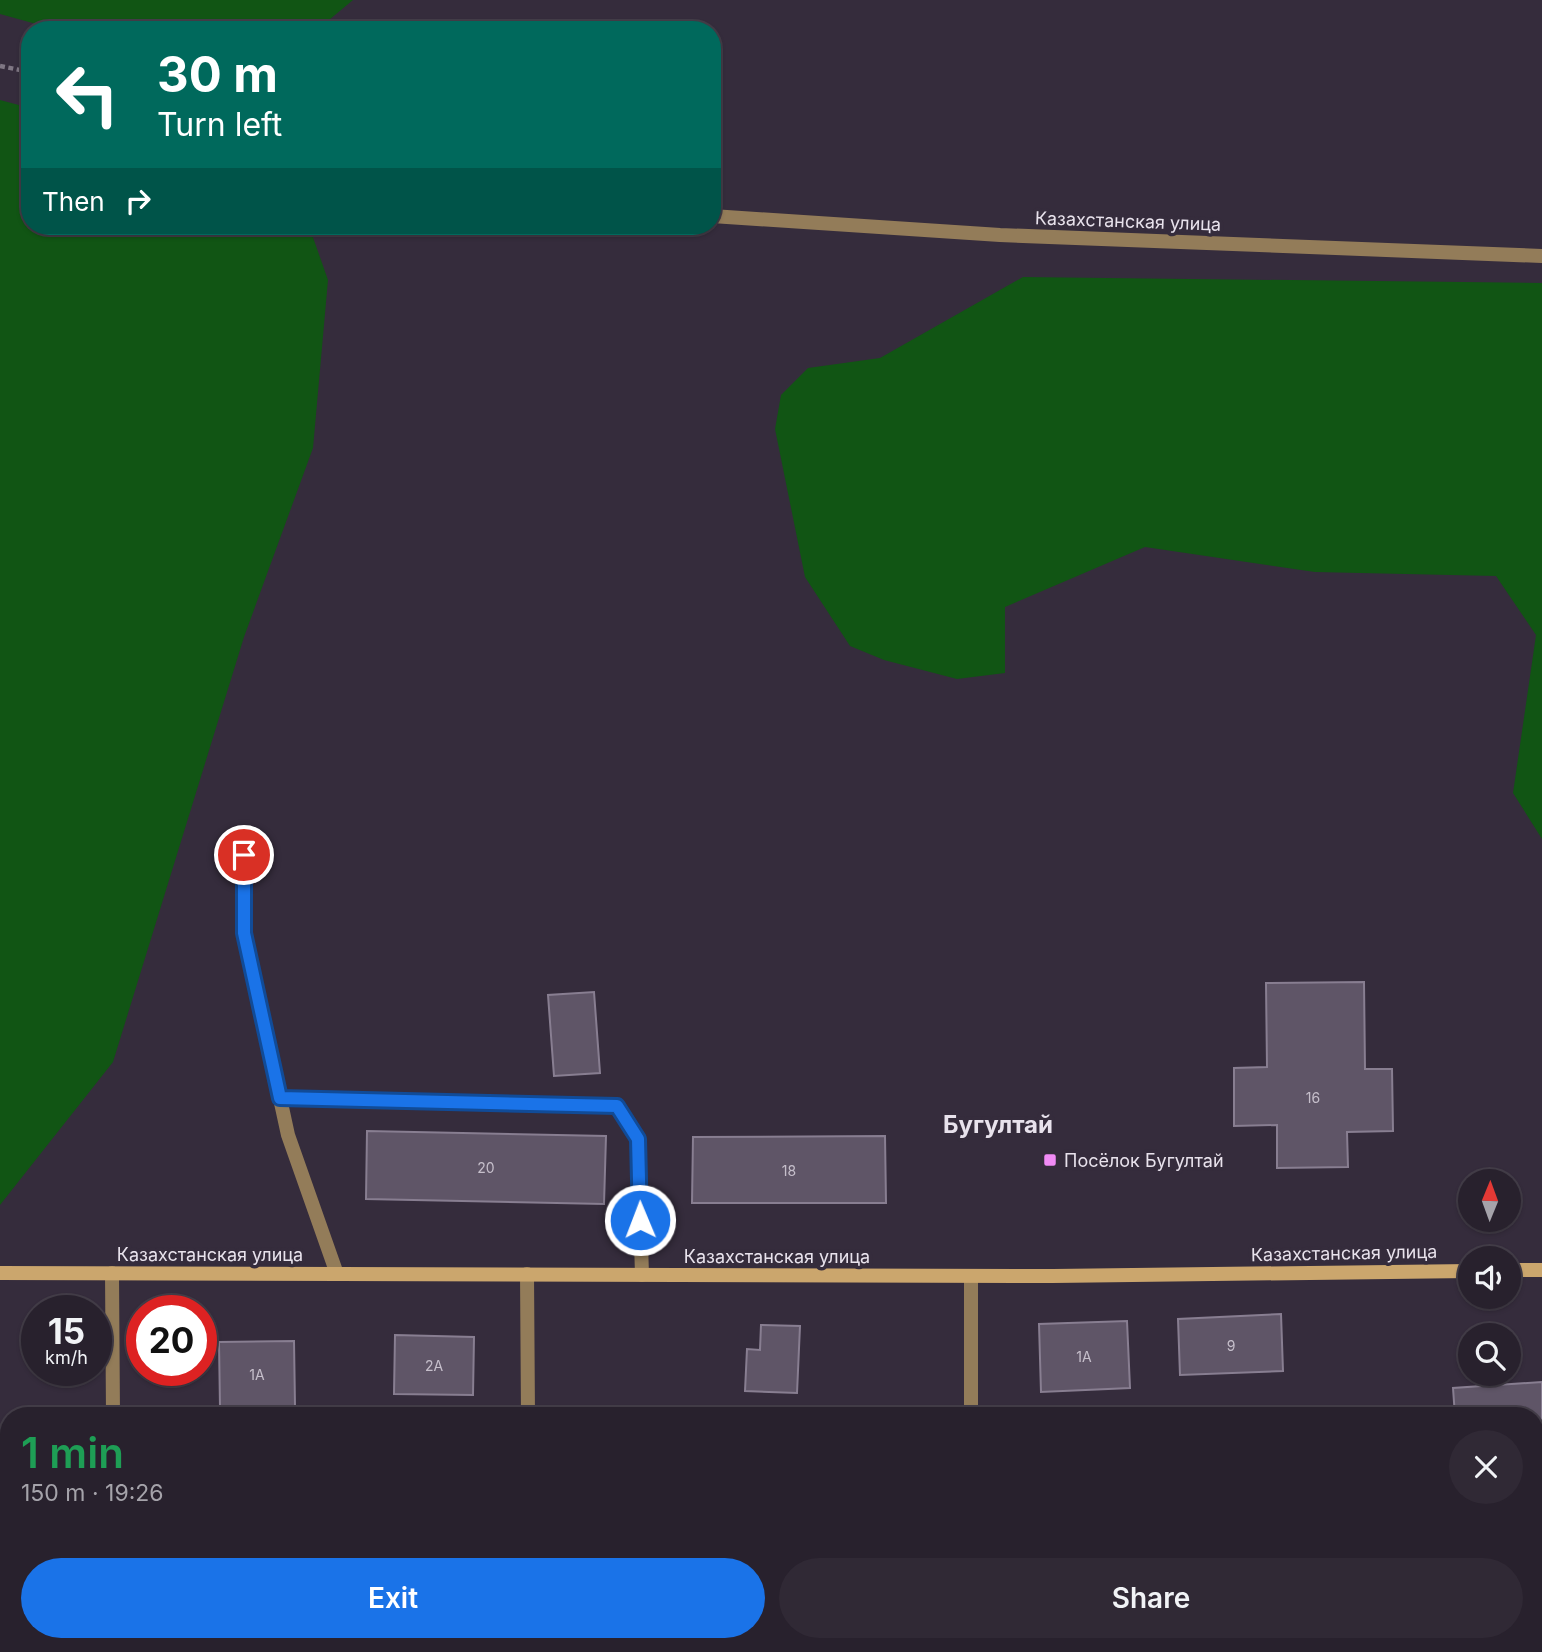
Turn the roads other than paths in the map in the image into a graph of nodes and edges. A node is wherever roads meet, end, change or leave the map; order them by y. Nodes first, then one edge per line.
1 (721, 217) edge
2 (1542, 256) edge
3 (244, 855) dead end
4 (280, 1098) junction
5 (1521, 1270) edge
6 (1542, 1270) edge
7 (1458, 1271) edge
8 (0, 1273) edge
9 (112, 1273) junction
10 (337, 1274) junction
11 (527, 1274) junction
12 (642, 1275) junction
13 (971, 1276) junction
14 (113, 1407) edge
15 (528, 1407) edge
16 (971, 1407) edge

1 - 2 street, Казахстанская улица
3 - 4 street
4 - 10 street
4 - 12 street
5 - 6 street
7 - 13 street, Казахстанская улица
8 - 9 street, Казахстанская улица
9 - 10 street, Казахстанская улица
9 - 14 street
10 - 11 street, Казахстанская улица
11 - 12 street, Казахстанская улица
11 - 15 street
12 - 13 street, Казахстанская улица
13 - 16 street

